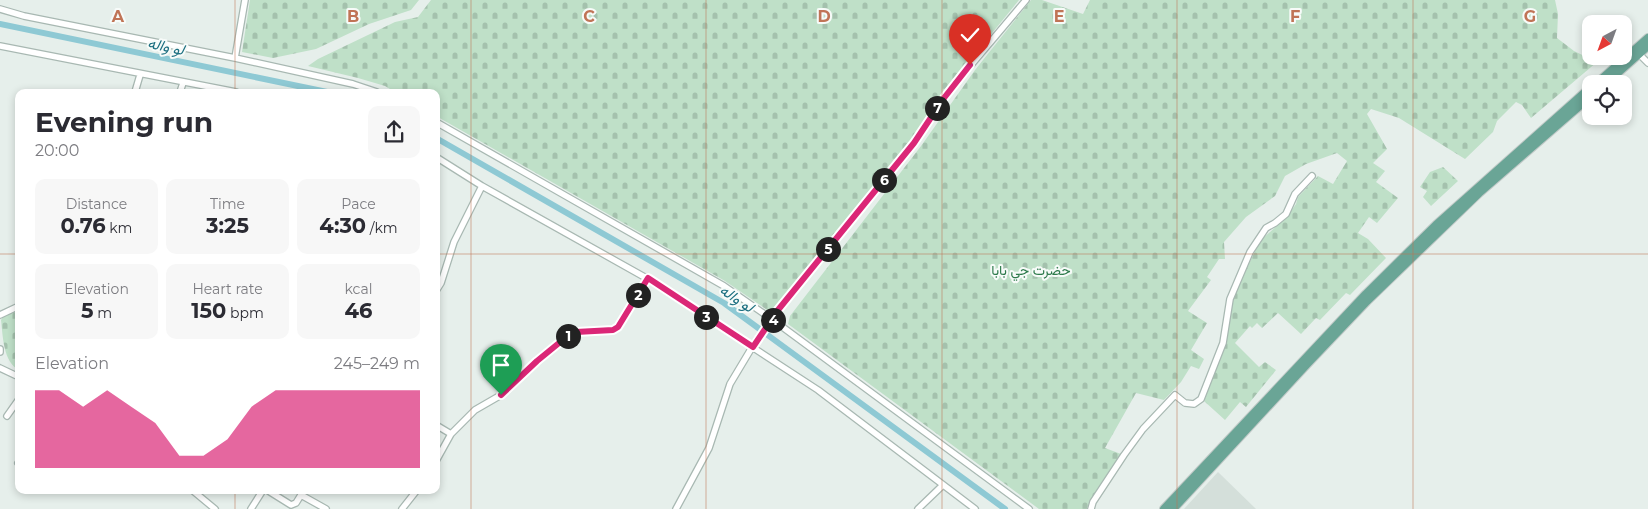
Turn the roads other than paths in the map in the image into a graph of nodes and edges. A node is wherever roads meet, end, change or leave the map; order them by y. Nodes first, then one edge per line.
1 (245, 0) edge
2 (1026, 0) edge
3 (0, 9) edge
4 (1648, 38) edge
5 (0, 46) edge
6 (1648, 46) edge
7 (1639, 54) junction
8 (235, 58) junction
9 (1648, 64) edge
10 (140, 75) junction
11 (1606, 75) edge
12 (1615, 75) edge
13 (183, 83) junction
14 (136, 89) edge
15 (181, 89) edge
16 (218, 89) edge
17 (368, 89) edge
18 (1582, 95) edge
19 (1582, 104) edge
20 (440, 124) edge
21 (440, 160) edge
22 (1312, 176) dead end
23 (482, 186) junction
24 (1436, 230) junction
25 (648, 278) junction
26 (440, 285) edge
27 (15, 308) edge
28 (0, 315) edge
29 (771, 322) junction
30 (754, 346) junction
31 (0, 368) edge
32 (15, 374) edge
33 (15, 405) edge
34 (7, 416) dead end
35 (440, 427) edge
36 (451, 434) junction
37 (440, 454) edge
38 (1217, 456) junction
39 (942, 485) junction
40 (199, 494) edge
41 (262, 494) edge
42 (272, 494) edge
43 (301, 494) edge
44 (305, 494) edge
45 (414, 494) edge
46 (253, 508) edge
47 (215, 509) edge
48 (326, 509) edge
49 (402, 509) edge
50 (676, 509) edge
51 (918, 509) edge
52 (975, 509) edge
53 (1029, 509) edge
54 (1091, 509) edge
55 (1164, 509) edge
56 (1172, 509) edge

1 - 8 street
2 - 29 street
3 - 8 street
4 - 11 main road
5 - 10 street
6 - 7 main road
7 - 9 street
7 - 12 main road
8 - 17 street
10 - 13 street
10 - 14 street
13 - 15 street
13 - 16 street
18 - 24 main road
19 - 24 main road
20 - 29 street
21 - 23 street
22 - 54 street
23 - 25 street
23 - 26 street
24 - 38 main road
25 - 30 street
25 - 36 street
27 - 28 street
29 - 30 street
29 - 53 street
30 - 39 street
30 - 50 street
31 - 32 street
33 - 34 street
35 - 36 street
36 - 37 street
38 - 55 main road
38 - 56 main road
39 - 51 street
39 - 52 street
40 - 47 street
41 - 46 street
42 - 43 street
44 - 48 street
45 - 49 street

